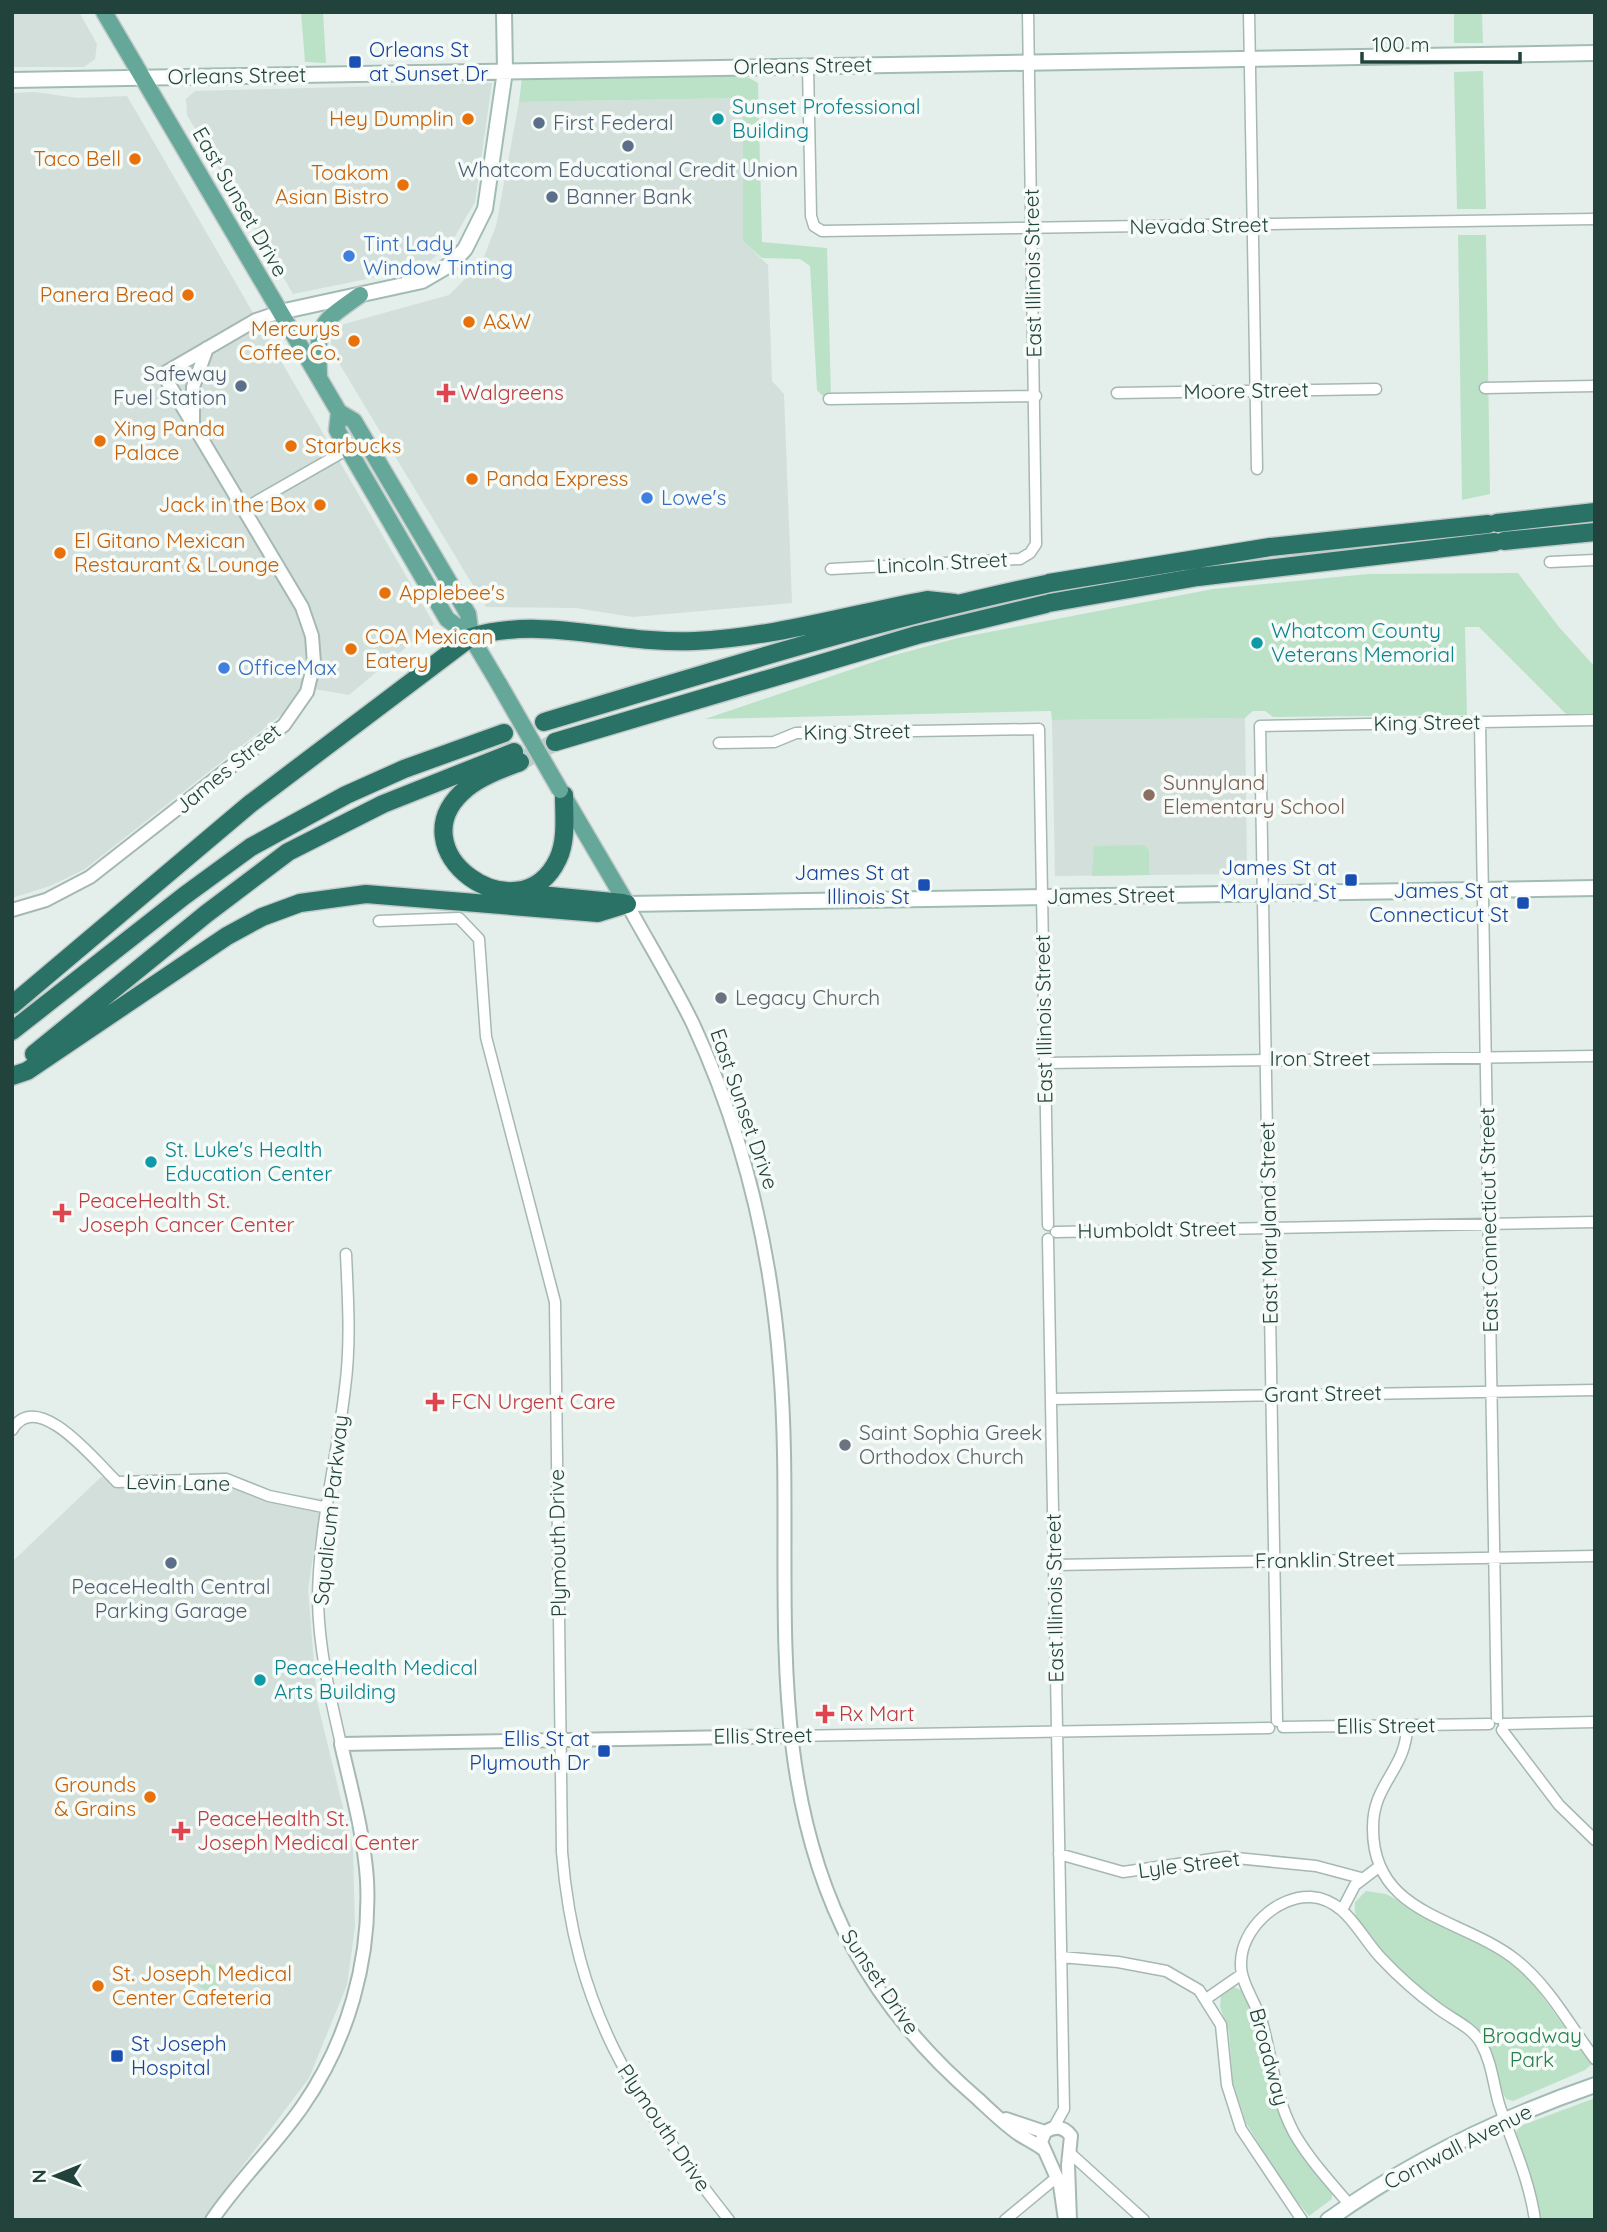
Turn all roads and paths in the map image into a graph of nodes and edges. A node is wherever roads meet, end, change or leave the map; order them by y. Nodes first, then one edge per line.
1 (104, 12) edge
2 (504, 12) edge
3 (1028, 12) edge
4 (1249, 12) edge
5 (1595, 53) edge
6 (1250, 59) junction
7 (1029, 63) junction
8 (808, 66) junction
9 (505, 71) junction
10 (142, 77) junction
11 (12, 80) edge
12 (1595, 219) edge
13 (1253, 225) junction
14 (1032, 229) junction
15 (360, 295) junction
16 (280, 312) junction
17 (207, 348) junction
18 (319, 378) junction
19 (1595, 386) edge
20 (1485, 387) dead end
21 (1376, 389) dead end
22 (1256, 391) junction
23 (1117, 394) dead end
24 (1036, 396) junction
25 (829, 399) dead end
26 (339, 412) junction
27 (192, 426) junction
28 (348, 449) junction
29 (1257, 469) dead end
30 (245, 508) junction
31 (1595, 512) edge
32 (1595, 532) edge
33 (1038, 534) joint
34 (1595, 560) edge
35 (1550, 562) dead end
36 (831, 569) dead end
37 (955, 603) junction
38 (471, 637) junction
39 (1595, 720) edge
40 (544, 722) dead end
41 (1480, 722) junction
42 (1260, 726) joint
43 (1039, 729) joint
44 (503, 733) dead end
45 (555, 742) tunnel mouth
46 (719, 743) dead end
47 (562, 793) junction
48 (1595, 888) edge
49 (1483, 890) junction
50 (506, 892) junction
51 (1263, 894) junction
52 (1042, 897) junction
53 (627, 904) junction
54 (12, 910) edge
55 (379, 921) dead end
56 (12, 1005) edge
57 (12, 1031) edge
58 (1595, 1056) edge
59 (1486, 1058) junction
60 (1266, 1059) junction
61 (1045, 1063) junction
62 (12, 1074) edge
63 (1595, 1223) edge
64 (1489, 1224) junction
65 (1269, 1228) junction
66 (1051, 1232) junction
67 (346, 1254) dead end
68 (1595, 1390) edge
69 (1491, 1392) junction
70 (1272, 1395) junction
71 (1051, 1399) junction
72 (12, 1430) edge
73 (328, 1508) junction
74 (1595, 1556) edge
75 (1494, 1557) junction
76 (1274, 1561) junction
77 (1054, 1564) junction
78 (1595, 1722) edge
79 (1498, 1724) junction
80 (1276, 1725) junction
81 (1407, 1725) junction
82 (1057, 1731) junction
83 (789, 1736) junction
84 (561, 1740) junction
85 (341, 1744) junction
86 (1595, 1840) edge
87 (1059, 1854) junction
88 (1380, 1866) junction
89 (1361, 1878) junction
90 (1342, 1910) junction
91 (1061, 1957) junction
92 (1242, 1974) junction
93 (1206, 1999) junction
94 (1595, 2059) edge
95 (1595, 2085) edge
96 (999, 2117) junction
97 (1506, 2121) junction
98 (1049, 2130) junction
99 (1043, 2150) junction
100 (1071, 2154) junction
101 (1062, 2184) junction
102 (1349, 2204) junction
103 (212, 2220) edge
104 (729, 2220) edge
105 (1005, 2220) edge
106 (1067, 2220) edge
107 (1144, 2220) edge
108 (1302, 2220) edge
109 (1328, 2220) edge
110 (1535, 2220) edge

1 - 10 main road, East Sunset Drive
2 - 9 main road
3 - 7 street, East Illinois Street
4 - 6 street
5 - 6 main road, Orleans Street
6 - 7 main road, Orleans Street
6 - 13 street
7 - 8 main road, Orleans Street
7 - 14 street, East Illinois Street
8 - 9 main road, Orleans Street
8 - 14 street, Nevada Street
9 - 10 main road, Orleans Street
9 - 15 main road
10 - 11 main road, Orleans Street
10 - 16 main road, East Sunset Drive
12 - 13 street, Nevada Street
13 - 14 street, Nevada Street
13 - 22 street
14 - 24 street, East Illinois Street
15 - 16 main road
15 - 18 main road
16 - 17 street
16 - 18 main road, East Sunset Drive
17 - 27 street
17 - 27 street, James Street
18 - 26 main road, East Sunset Drive
19 - 20 street
21 - 22 street, Moore Street
22 - 23 street, Moore Street
22 - 29 street
24 - 25 street
24 - 33 street, East Illinois Street
26 - 28 main road, East Sunset Drive
26 - 38 main road, East Sunset Drive
27 - 30 street, James Street
28 - 30 street
28 - 38 main road, East Sunset Drive
30 - 54 street, James Street
31 - 37 highway
32 - 45 highway
33 - 36 street, Lincoln Street
34 - 35 street
37 - 38 highway
37 - 40 highway
38 - 47 main road, East Sunset Drive, bridge
38 - 56 highway
39 - 41 street, King Street
41 - 42 street, King Street
41 - 49 street, East Connecticut Street
42 - 51 street, East Maryland Street
43 - 46 street, King Street
43 - 52 street, East Illinois Street
44 - 57 highway
47 - 50 highway
47 - 53 main road, East Sunset Drive
48 - 49 main road, James Street
49 - 51 main road, James Street
49 - 59 street, East Connecticut Street
50 - 53 highway
50 - 62 highway
51 - 52 main road, James Street
51 - 60 street, East Maryland Street
52 - 53 main road, James Street
52 - 61 street, East Illinois Street
53 - 62 highway
53 - 83 street, East Sunset Drive
55 - 84 street, Plymouth Drive
58 - 59 street, Iron Street
59 - 60 street, Iron Street
59 - 64 street, East Connecticut Street
60 - 61 street, Iron Street
60 - 65 street, East Maryland Street
61 - 66 street, East Illinois Street
63 - 64 street, Humboldt Street
64 - 65 street, Humboldt Street
64 - 69 street, East Connecticut Street
65 - 66 street, Humboldt Street
65 - 70 street, East Maryland Street
66 - 71 street, East Illinois Street
67 - 73 street, Squalicum Parkway
68 - 69 street, Grant Street
69 - 70 street, Grant Street
69 - 75 street, East Connecticut Street
70 - 71 street, Grant Street
70 - 76 street, East Maryland Street
71 - 77 street, East Illinois Street
72 - 73 street, Levin Lane
73 - 85 street, Squalicum Parkway
74 - 75 street, Franklin Street
75 - 76 street, Franklin Street
75 - 79 street, East Connecticut Street
76 - 77 street, Franklin Street
76 - 80 street, East Maryland Street
77 - 82 street, East Illinois Street
78 - 79 street, Ellis Street
79 - 81 street, Ellis Street
79 - 86 street
80 - 81 street, Ellis Street
80 - 82 street, Ellis Street
81 - 88 street
82 - 83 street, Ellis Street
82 - 87 street, East Illinois Street
83 - 84 street, Ellis Street
83 - 96 street, Sunset Drive
84 - 85 street, Ellis Street
84 - 104 street, Plymouth Drive
85 - 103 street, Squalicum Parkway
87 - 89 street, Lyle Street
87 - 91 street, East Illinois Street
88 - 89 street
88 - 94 street
89 - 90 street
90 - 92 street
90 - 97 street
91 - 93 street, Broadway
91 - 98 street, East Illinois Street
92 - 93 street
92 - 102 street, Broadway
93 - 108 street, Broadway
95 - 97 main road, Cornwall Avenue
96 - 98 street, Sunset Drive
96 - 99 street, Sunset Drive
97 - 102 main road, Cornwall Avenue
97 - 110 street
98 - 99 street
98 - 100 street
99 - 101 street
100 - 101 street
100 - 107 street
101 - 105 street
101 - 106 street
102 - 109 main road, Cornwall Avenue

